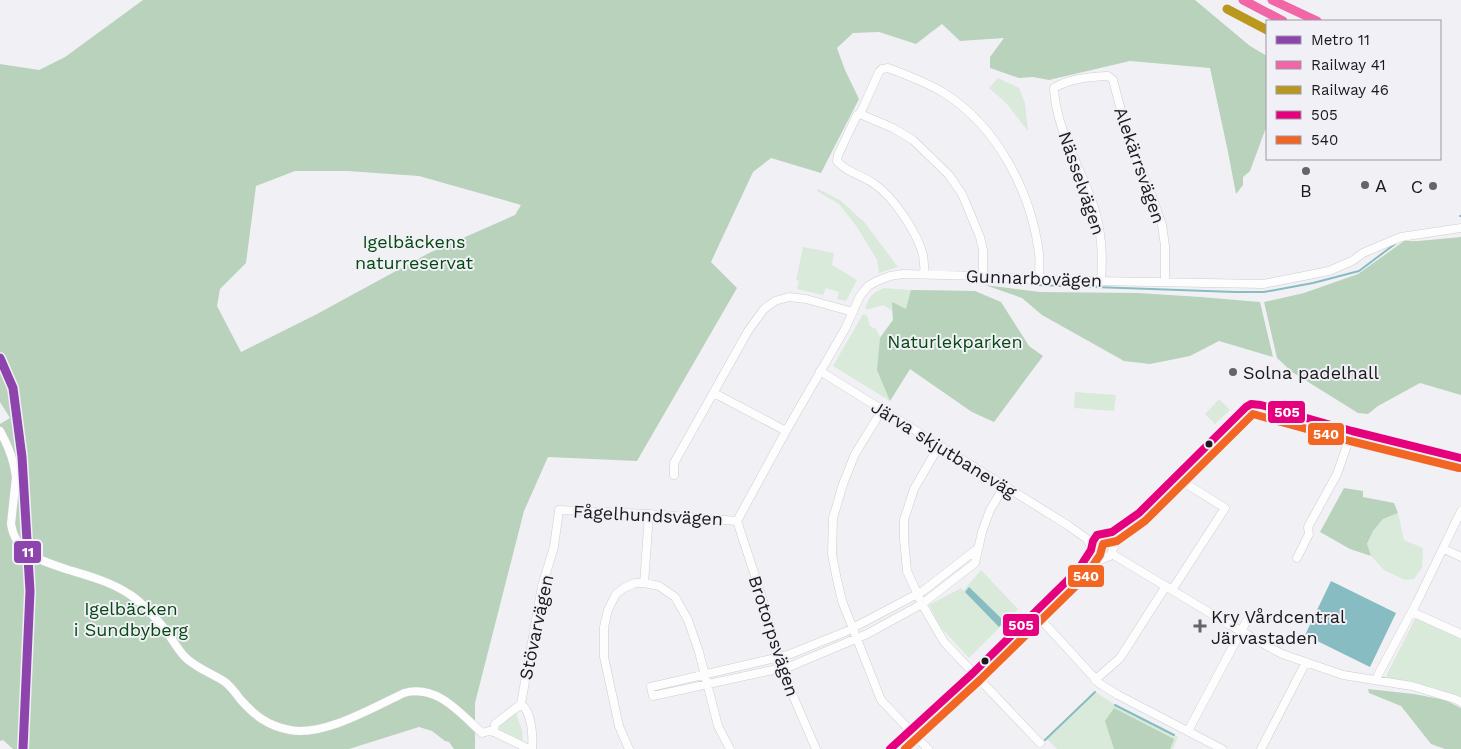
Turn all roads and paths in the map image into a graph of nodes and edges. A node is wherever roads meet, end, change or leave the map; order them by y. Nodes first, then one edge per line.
1 (1054, 88) joint
2 (860, 114) junction
3 (1461, 228) edge
4 (925, 274) junction
5 (983, 276) junction
6 (1040, 280) junction
7 (1100, 280) junction
8 (1165, 282) junction
9 (853, 312) junction
10 (820, 371) junction
11 (714, 393) junction
12 (882, 410) junction
13 (0, 431) edge
14 (786, 431) junction
15 (1352, 431) junction
16 (939, 446) junction
17 (1461, 458) edge
18 (674, 475) dead end
19 (1180, 480) dead end
20 (1005, 486) junction
21 (559, 510) joint
22 (1461, 511) edge
23 (1140, 513) junction
24 (649, 514) junction
25 (737, 521) junction
26 (1106, 534) junction
27 (1091, 536) junction
28 (1114, 545) junction
29 (977, 549) junction
30 (1091, 549) junction
31 (1444, 549) junction
32 (1112, 554) junction
33 (1461, 557) edge
34 (1100, 558) junction
35 (1297, 558) dead end
36 (1078, 570) junction
37 (644, 583) junction
38 (1169, 588) junction
39 (917, 594) junction
40 (922, 604) junction
41 (1034, 612) junction
42 (1412, 612) junction
43 (1246, 622) dead end
44 (852, 628) junction
45 (1241, 631) junction
46 (1461, 634) edge
47 (856, 639) junction
48 (777, 657) junction
49 (1306, 662) junction
50 (781, 668) junction
51 (973, 673) junction
52 (705, 674) junction
53 (1095, 680) junction
54 (1376, 680) junction
55 (708, 684) junction
56 (1461, 702) edge
57 (521, 704) junction
58 (910, 730) junction
59 (1188, 731) junction
60 (494, 732) junction
61 (1040, 743) dead end
62 (531, 749) edge
63 (629, 749) edge
64 (730, 749) edge
65 (816, 749) edge
66 (890, 749) edge
67 (928, 749) edge
68 (1222, 749) edge
69 (1261, 749) edge

1 - 7 street, Nässelvägen
1 - 8 street, Alekärrsvägen
2 - 4 street
2 - 5 street
2 - 6 street
3 - 8 street, Gunnarbovägen
4 - 5 street, Gunnarbovägen
4 - 9 street, Gunnarbovägen
5 - 6 street, Gunnarbovägen
6 - 7 street, Gunnarbovägen
7 - 8 street, Gunnarbovägen
9 - 10 street, Gunnarbovägen
9 - 11 street
10 - 12 street, Järva skjutbaneväg
10 - 14 street, Gunnarbovägen
11 - 14 street
11 - 18 street
12 - 16 street, Järva skjutbaneväg
12 - 44 street
13 - 60 street
14 - 25 street, Gunnarbovägen
15 - 17 street
15 - 23 street
15 - 35 street
16 - 20 street, Järva skjutbaneväg
16 - 39 street
19 - 38 street
20 - 27 street, Järva skjutbaneväg
20 - 29 street
21 - 24 street, Fågelhundsvägen
21 - 57 street, Stövarvägen
22 - 31 street
23 - 26 street
23 - 28 street
24 - 25 street, Fågelhundsvägen
24 - 37 street
25 - 48 street, Brotorpsvägen
26 - 27 street
26 - 28 street
27 - 30 street
28 - 32 street
29 - 39 street
29 - 40 street
30 - 34 street
30 - 36 street
31 - 33 street
31 - 42 street
32 - 34 street
32 - 38 street
34 - 36 street
36 - 41 street
37 - 52 street
37 - 63 street
38 - 45 street
38 - 53 street
39 - 40 street
39 - 44 street
40 - 47 street
40 - 51 street
41 - 51 street
41 - 53 street
42 - 46 street
42 - 54 street
43 - 45 street
44 - 47 street
44 - 48 street
45 - 49 street
45 - 59 street
47 - 50 street
47 - 58 street
48 - 50 street, Brotorpsvägen
48 - 52 street
49 - 54 street
49 - 69 street
50 - 55 street
50 - 65 street, Brotorpsvägen
51 - 58 street
51 - 61 street
52 - 55 street
52 - 55 street
53 - 59 street
54 - 56 street
55 - 64 street
57 - 60 street, Stövarvägen
57 - 62 street
58 - 66 street
58 - 67 street
59 - 68 street
60 - 62 street

